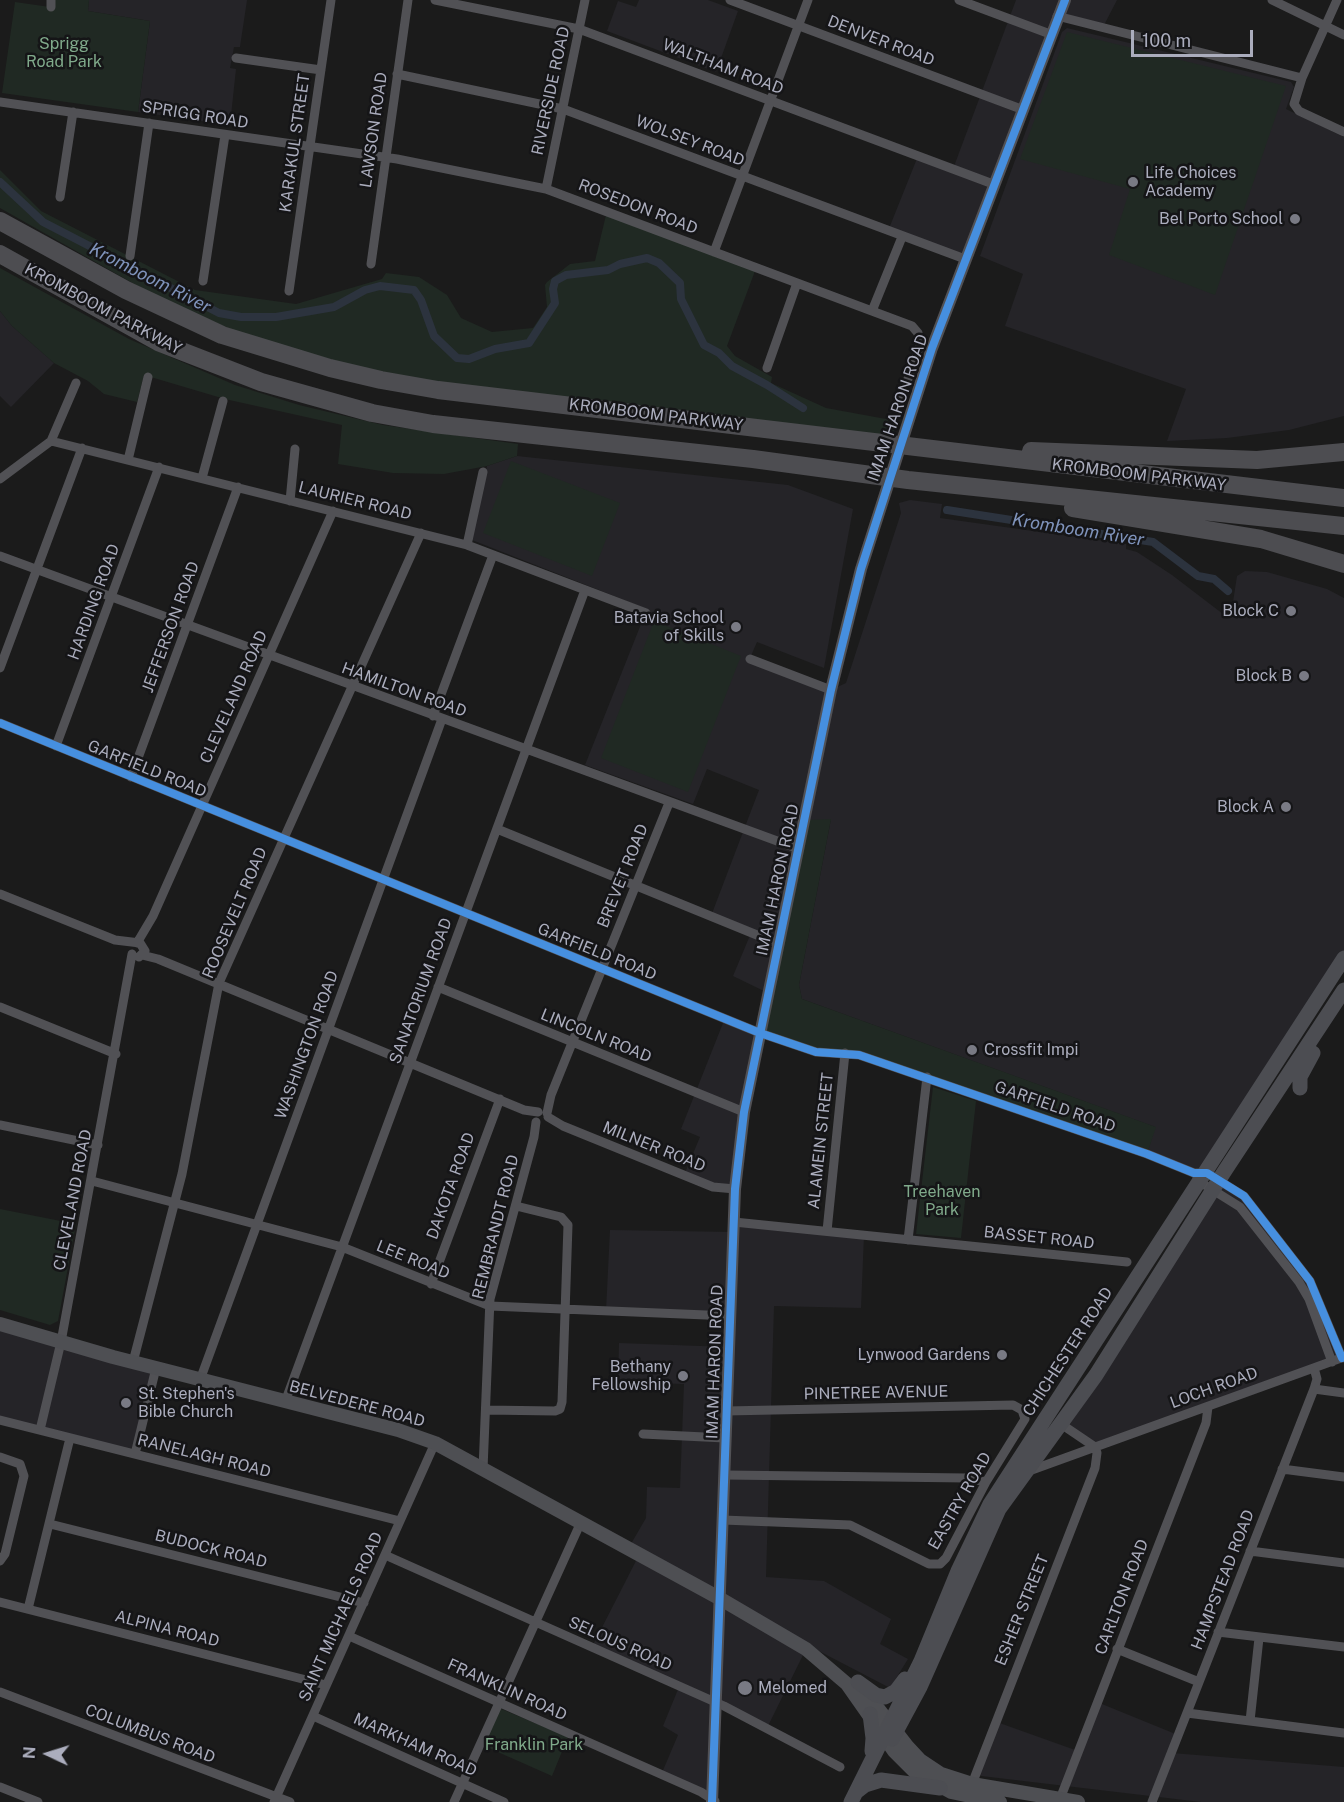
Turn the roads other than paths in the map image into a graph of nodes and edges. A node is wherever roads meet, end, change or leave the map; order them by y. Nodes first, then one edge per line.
1 (331, 0) edge
2 (408, 0) edge
3 (435, 0) edge
4 (585, 0) edge
5 (730, 0) edge
6 (808, 0) edge
7 (959, 0) edge
8 (1065, 0) edge
9 (1272, 0) edge
10 (1337, 0) edge
11 (1057, 16) junction
12 (1325, 25) junction
13 (798, 26) junction
14 (579, 29) junction
15 (1050, 34) junction
16 (1344, 35) edge
17 (236, 58) dead end
18 (321, 70) junction
19 (397, 74) junction
20 (1302, 78) junction
21 (771, 101) junction
22 (0, 102) edge
23 (563, 109) junction
24 (1021, 109) junction
25 (73, 112) junction
26 (148, 123) junction
27 (1344, 132) edge
28 (225, 135) junction
29 (310, 148) junction
30 (385, 159) junction
31 (742, 177) junction
32 (993, 184) junction
33 (546, 189) junction
34 (60, 197) dead end
35 (0, 221) edge
36 (902, 237) junction
37 (714, 252) junction
38 (0, 254) edge
39 (129, 256) dead end
40 (965, 260) junction
41 (371, 264) dead end
42 (203, 281) dead end
43 (797, 283) junction
44 (289, 291) dead end
45 (872, 311) junction
46 (767, 368) dead end
47 (148, 377) dead end
48 (76, 383) dead end
49 (223, 401) dead end
50 (899, 404) dead end
51 (864, 440) junction
52 (51, 441) junction
53 (82, 448) junction
54 (295, 448) dead end
55 (1344, 452) edge
56 (128, 460) junction
57 (159, 467) junction
58 (483, 472) dead end
59 (202, 478) junction
60 (0, 479) edge
61 (908, 480) junction
62 (238, 487) junction
63 (1344, 498) edge
64 (290, 501) junction
65 (333, 511) junction
66 (1344, 526) edge
67 (421, 533) junction
68 (467, 545) junction
69 (493, 555) junction
70 (0, 556) edge
71 (1344, 564) edge
72 (36, 570) junction
73 (585, 590) junction
74 (111, 598) junction
75 (646, 613) dead end
76 (188, 625) junction
77 (270, 655) junction
78 (750, 659) dead end
79 (0, 668) edge
80 (353, 687) junction
81 (831, 690) junction
82 (437, 718) junction
83 (0, 723) edge
84 (56, 746) junction
85 (526, 750) junction
86 (131, 777) junction
87 (669, 803) junction
88 (203, 806) junction
89 (497, 829) junction
90 (284, 839) junction
91 (799, 849) junction
92 (383, 879) junction
93 (636, 885) junction
94 (0, 894) edge
95 (466, 913) junction
96 (779, 944) junction
97 (138, 950) junction
98 (1344, 958) edge
99 (601, 968) junction
100 (219, 983) junction
101 (438, 987) junction
102 (1344, 990) edge
103 (0, 1007) edge
104 (1333, 1007) junction
105 (329, 1029) junction
106 (760, 1033) junction
107 (572, 1042) junction
108 (844, 1053) junction
109 (116, 1054) junction
110 (411, 1062) junction
111 (927, 1077) junction
112 (1300, 1088) dead end
113 (500, 1099) junction
114 (744, 1112) junction
115 (542, 1118) junction
116 (0, 1125) edge
117 (98, 1145) junction
118 (1207, 1179) junction
119 (92, 1181) junction
120 (735, 1189) junction
121 (175, 1203) junction
122 (516, 1206) junction
123 (734, 1222) junction
124 (257, 1224) junction
125 (827, 1231) junction
126 (908, 1240) junction
127 (342, 1247) junction
128 (1127, 1262) dead end
129 (431, 1284) junction
130 (490, 1306) junction
131 (566, 1309) junction
132 (730, 1316) junction
133 (0, 1324) edge
134 (62, 1342) junction
135 (1343, 1358) edge
136 (133, 1362) junction
137 (1332, 1362) junction
138 (156, 1368) junction
139 (1314, 1368) junction
140 (200, 1380) junction
141 (1314, 1389) junction
142 (1344, 1393) edge
143 (285, 1402) junction
144 (1208, 1407) junction
145 (486, 1410) junction
146 (726, 1411) junction
147 (1024, 1412) joint
148 (0, 1420) edge
149 (1061, 1424) junction
150 (40, 1430) junction
151 (643, 1434) dead end
152 (70, 1438) junction
153 (726, 1438) junction
154 (435, 1443) junction
155 (1095, 1447) junction
156 (135, 1454) junction
157 (0, 1457) edge
158 (483, 1469) junction
159 (1282, 1469) junction
160 (1025, 1473) junction
161 (725, 1475) junction
162 (1344, 1477) edge
163 (986, 1482) junction
164 (723, 1520) junction
165 (400, 1521) junction
166 (581, 1522) junction
167 (50, 1524) junction
168 (1250, 1551) junction
169 (385, 1555) junction
170 (0, 1561) edge
171 (1344, 1563) edge
172 (719, 1598) junction
173 (0, 1602) edge
174 (364, 1603) junction
175 (28, 1609) junction
176 (535, 1622) junction
177 (1218, 1632) junction
178 (349, 1636) junction
179 (1259, 1638) junction
180 (925, 1647) junction
181 (1344, 1647) edge
182 (806, 1649) junction
183 (1117, 1649) junction
184 (858, 1682) junction
185 (1199, 1682) junction
186 (326, 1685) junction
187 (0, 1692) edge
188 (715, 1702) junction
189 (499, 1703) junction
190 (1187, 1713) junction
191 (870, 1714) junction
192 (313, 1716) junction
193 (1250, 1721) junction
194 (1344, 1732) edge
195 (889, 1733) junction
196 (868, 1766) junction
197 (840, 1767) dead end
198 (462, 1784) junction
199 (972, 1784) junction
200 (0, 1787) edge
201 (940, 1788) junction
202 (856, 1793) edge
203 (955, 1798) edge
204 (1060, 1799) junction
205 (275, 1800) edge
206 (714, 1801) edge
207 (38, 1802) edge
208 (290, 1802) edge
209 (454, 1802) edge
210 (504, 1802) edge
211 (1000, 1802) edge
212 (1007, 1802) edge
213 (1078, 1802) edge
214 (1152, 1802) edge

1 - 18 street, KARAKUL STREET
2 - 19 street, LAWSON ROAD
3 - 14 street, WALTHAM ROAD
4 - 14 street, RIVERSIDE ROAD
5 - 13 street, DENVER ROAD
6 - 13 street
7 - 15 street
8 - 11 street, IMAM HARON ROAD
9 - 12 street
10 - 12 street
11 - 15 street, IMAM HARON ROAD
11 - 20 street
12 - 16 street
12 - 20 street
13 - 21 street
13 - 24 street, DENVER ROAD
14 - 21 street, WALTHAM ROAD
14 - 23 street, RIVERSIDE ROAD
15 - 24 street, IMAM HARON ROAD
17 - 18 street
18 - 29 street, KARAKUL STREET
19 - 23 street, WOLSEY ROAD
19 - 30 street, LAWSON ROAD
20 - 27 street
21 - 31 street
21 - 32 street, WALTHAM ROAD
22 - 25 street, SPRIGG ROAD
23 - 31 street, WOLSEY ROAD
23 - 33 street, RIVERSIDE ROAD
24 - 32 street, IMAM HARON ROAD
25 - 26 street, SPRIGG ROAD
25 - 34 street
26 - 28 street, SPRIGG ROAD
26 - 39 street
28 - 29 street, SPRIGG ROAD
28 - 42 street
29 - 30 street, SPRIGG ROAD
29 - 44 street, KARAKUL STREET
30 - 33 street, ROSEDON ROAD
30 - 41 street, LAWSON ROAD
31 - 36 street, WOLSEY ROAD
31 - 37 street
32 - 40 street, IMAM HARON ROAD
33 - 37 street, ROSEDON ROAD
35 - 51 highway, KROMBOOM PARKWAY
36 - 40 street, WOLSEY ROAD
36 - 45 street
37 - 43 street, ROSEDON ROAD
38 - 61 highway, KROMBOOM PARKWAY
40 - 81 street, IMAM HARON ROAD
43 - 45 street, ROSEDON ROAD
43 - 46 street
45 - 50 street, ROSEDON ROAD
47 - 56 street
48 - 52 street
49 - 59 street
51 - 55 highway
51 - 63 highway, KROMBOOM PARKWAY
52 - 53 street, LAURIER ROAD
52 - 60 street
53 - 56 street, LAURIER ROAD
53 - 72 street
54 - 64 street
56 - 57 street, LAURIER ROAD
57 - 59 street, LAURIER ROAD
57 - 74 street, HARDING ROAD
58 - 68 street
59 - 62 street, LAURIER ROAD
61 - 66 highway, KROMBOOM PARKWAY
61 - 71 highway
62 - 64 street, LAURIER ROAD
62 - 76 street, JEFFERSON ROAD
64 - 65 street, LAURIER ROAD
65 - 67 street, LAURIER ROAD
65 - 77 street, CLEVELAND ROAD
67 - 68 street, LAURIER ROAD
67 - 80 street, ROOSEVELT ROAD
68 - 69 street, LAURIER ROAD
69 - 73 street, LAURIER ROAD
69 - 82 street, WASHINGTON ROAD
70 - 72 street, HAMILTON ROAD
72 - 74 street, HAMILTON ROAD
72 - 79 street
73 - 75 street, LAURIER ROAD
73 - 85 street, SANATORIUM ROAD
74 - 76 street, HAMILTON ROAD
74 - 84 street, HARDING ROAD
76 - 77 street, HAMILTON ROAD
76 - 86 street, JEFFERSON ROAD
77 - 80 street, HAMILTON ROAD
77 - 88 street, CLEVELAND ROAD
78 - 81 street
80 - 82 street, HAMILTON ROAD
80 - 90 street, ROOSEVELT ROAD
81 - 91 street, IMAM HARON ROAD
82 - 85 street, HAMILTON ROAD
82 - 92 street, WASHINGTON ROAD
83 - 84 street, GARFIELD ROAD
84 - 86 street, GARFIELD ROAD
85 - 87 street, HAMILTON ROAD
85 - 89 street, SANATORIUM ROAD
86 - 88 street, GARFIELD ROAD
87 - 91 street, HAMILTON ROAD
87 - 93 street, BREVET ROAD
88 - 90 street, GARFIELD ROAD
88 - 97 street, CLEVELAND ROAD
89 - 93 street
89 - 95 street, SANATORIUM ROAD
90 - 92 street, GARFIELD ROAD
90 - 100 street, ROOSEVELT ROAD
91 - 96 street, IMAM HARON ROAD
92 - 95 street, GARFIELD ROAD
92 - 105 street, WASHINGTON ROAD
93 - 96 street
93 - 99 street, BREVET ROAD
94 - 97 street, MILNER ROAD
95 - 99 street, GARFIELD ROAD
95 - 101 street, SANATORIUM ROAD
96 - 106 street, IMAM HARON ROAD
97 - 100 street, MILNER ROAD
97 - 109 street, CLEVELAND ROAD
98 - 118 main road, CHICHESTER ROAD
99 - 106 street, GARFIELD ROAD
99 - 107 street, BREVET ROAD
100 - 105 street, MILNER ROAD
100 - 121 street, ROOSEVELT ROAD
101 - 107 street, LINCOLN ROAD
101 - 110 street, SANATORIUM ROAD
102 - 104 main road, CHICHESTER ROAD
103 - 109 street
104 - 112 main road
104 - 118 main road, CHICHESTER ROAD
105 - 110 street, MILNER ROAD
105 - 124 street, WASHINGTON ROAD
106 - 108 street, GARFIELD ROAD
106 - 114 street, IMAM HARON ROAD
107 - 114 street, LINCOLN ROAD
107 - 115 street, BREVET ROAD
108 - 111 street, GARFIELD ROAD
108 - 125 street, ALAMEIN STREET
109 - 117 street, CLEVELAND ROAD
110 - 113 street, MILNER ROAD
110 - 127 street, SANATORIUM ROAD
111 - 118 street, GARFIELD ROAD
111 - 126 street
113 - 115 street, MILNER ROAD
113 - 129 street, DAKOTA ROAD
114 - 120 street, IMAM HARON ROAD
115 - 120 street, MILNER ROAD
115 - 122 street, REMBRANDT ROAD
116 - 117 street
117 - 119 street, CLEVELAND ROAD
118 - 135 street, GARFIELD ROAD
118 - 137 street, GARFIELD ROAD
118 - 149 main road, CHICHESTER ROAD
118 - 180 main road, CHICHESTER ROAD
119 - 121 street, LEE ROAD
119 - 134 street, CLEVELAND ROAD
120 - 123 street, IMAM HARON ROAD
121 - 124 street, LEE ROAD
121 - 136 street, ROOSEVELT ROAD
122 - 130 street, REMBRANDT ROAD
122 - 131 street
123 - 125 street, BASSET ROAD
123 - 132 street, IMAM HARON ROAD
124 - 127 street, LEE ROAD
124 - 140 street, WASHINGTON ROAD
125 - 126 street, BASSET ROAD
126 - 128 street, BASSET ROAD
127 - 129 street, LEE ROAD
127 - 143 street, SANATORIUM ROAD
129 - 130 street, LEE ROAD
130 - 131 street, LEE ROAD
130 - 145 street, REMBRANDT ROAD
131 - 132 street, LEE ROAD
131 - 145 street
132 - 146 street, IMAM HARON ROAD
133 - 134 main road, BELVEDERE ROAD
134 - 136 main road, BELVEDERE ROAD
134 - 150 street, CLEVELAND ROAD
135 - 137 street, LOCH ROAD
136 - 138 main road, BELVEDERE ROAD
137 - 139 street, LOCH ROAD
138 - 140 main road, BELVEDERE ROAD
138 - 156 street
139 - 141 street, HAMPSTEAD ROAD
139 - 144 street, LOCH ROAD
140 - 143 main road, BELVEDERE ROAD
141 - 142 street
141 - 159 street, HAMPSTEAD ROAD
143 - 154 main road, BELVEDERE ROAD
144 - 155 street, LOCH ROAD
144 - 183 street, CARLTON ROAD
145 - 158 street, REMBRANDT ROAD
146 - 147 street, PINETREE AVENUE
146 - 153 street, IMAM HARON ROAD
147 - 163 street, EASTRY ROAD
148 - 150 street, RANELAGH ROAD
149 - 155 street
149 - 160 main road, CHICHESTER ROAD
150 - 152 street, RANELAGH ROAD
151 - 153 street
152 - 156 street, RANELAGH ROAD
152 - 167 street
153 - 161 street, IMAM HARON ROAD
154 - 158 main road, BELVEDERE ROAD
154 - 165 street, SAINT MICHAELS ROAD
155 - 160 street, LOCH ROAD
155 - 199 street, ESHER STREET
156 - 165 street, RANELAGH ROAD
157 - 170 street
158 - 166 main road, BELVEDERE ROAD
159 - 162 street
159 - 168 street, HAMPSTEAD ROAD
160 - 195 main road, CHICHESTER ROAD
161 - 163 street
161 - 164 street, IMAM HARON ROAD
163 - 164 street, EASTRY ROAD
164 - 172 street, IMAM HARON ROAD
165 - 169 street, SAINT MICHAELS ROAD
166 - 172 main road, BELVEDERE ROAD
166 - 176 street
167 - 174 street, BUDOCK ROAD
167 - 175 street
168 - 171 street
168 - 177 street, HAMPSTEAD ROAD
169 - 174 street, SAINT MICHAELS ROAD
169 - 176 street, SELOUS ROAD
172 - 182 main road, BELVEDERE ROAD
172 - 188 street, IMAM HARON ROAD
173 - 175 street, ALPINA ROAD
174 - 178 street, SAINT MICHAELS ROAD
175 - 186 street, ALPINA ROAD
176 - 188 street, SELOUS ROAD
176 - 189 street
177 - 179 street
177 - 185 street, HAMPSTEAD ROAD
178 - 186 street, SAINT MICHAELS ROAD
178 - 189 street, FRANKLIN ROAD
179 - 181 street
179 - 193 street
180 - 184 main road
180 - 195 main road, CHICHESTER ROAD
182 - 184 main road, BELVEDERE ROAD
182 - 191 main road, BELVEDERE ROAD
183 - 185 street
183 - 204 street, CARLTON ROAD
184 - 195 main road, BELVEDERE ROAD
185 - 190 street, HAMPSTEAD ROAD
186 - 192 street, SAINT MICHAELS ROAD
187 - 205 street, COLUMBUS ROAD
188 - 197 street, SELOUS ROAD
188 - 206 street, IMAM HARON ROAD
189 - 198 street
189 - 206 street, FRANKLIN ROAD
190 - 193 street
190 - 214 street, HAMPSTEAD ROAD
191 - 195 main road, BELVEDERE ROAD
191 - 196 main road
192 - 198 street, MARKHAM ROAD
192 - 205 street, SAINT MICHAELS ROAD
193 - 194 street
195 - 196 main road, CHICHESTER ROAD
195 - 199 main road
195 - 201 main road
195 - 202 main road, CHICHESTER ROAD
196 - 202 main road, CHICHESTER ROAD
198 - 209 street
198 - 210 street, MARKHAM ROAD
199 - 204 main road
199 - 212 main road
200 - 207 street
201 - 202 main road
201 - 203 main road
203 - 211 main road
204 - 213 main road
205 - 208 street, COLUMBUS ROAD

